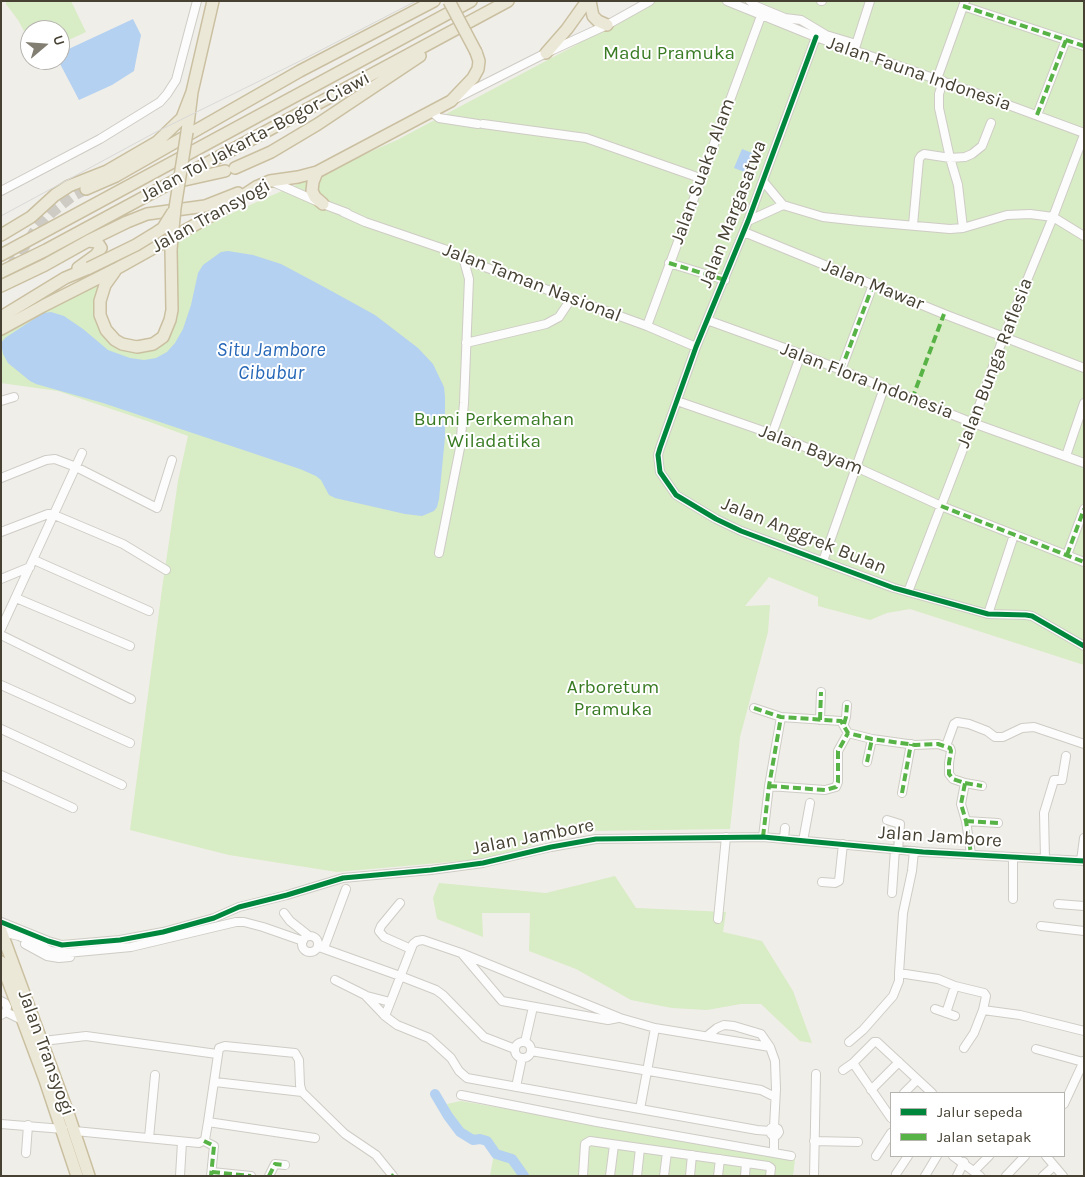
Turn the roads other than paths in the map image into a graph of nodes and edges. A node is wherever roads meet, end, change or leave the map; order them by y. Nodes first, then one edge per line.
1 (197, 1) edge
2 (213, 1) edge
3 (434, 1) edge
4 (449, 1) edge
5 (471, 1) edge
6 (508, 1) edge
7 (588, 1) edge
8 (650, 1) edge
9 (727, 1) edge
10 (750, 1) edge
11 (870, 1) edge
12 (739, 3) edge
13 (964, 4) edge
14 (761, 16) junction
15 (471, 21) junction
16 (607, 25) junction
17 (816, 37) junction
18 (1066, 40) junction
19 (1084, 46) edge
20 (855, 47) junction
21 (546, 53) junction
22 (940, 80) junction
23 (192, 92) junction
24 (451, 101) junction
25 (432, 112) junction
26 (1037, 116) junction
27 (991, 123) dead end
28 (1084, 134) edge
29 (950, 158) junction
30 (317, 172) junction
31 (700, 178) junction
32 (270, 181) junction
33 (763, 181) junction
34 (166, 184) junction
35 (256, 186) junction
36 (86, 189) tunnel mouth
37 (1, 191) edge
38 (323, 204) junction
39 (783, 205) junction
40 (175, 208) junction
41 (1052, 218) junction
42 (748, 221) junction
43 (914, 225) junction
44 (963, 228) junction
45 (744, 232) junction
46 (1, 235) edge
47 (1084, 236) edge
48 (88, 240) junction
49 (1, 255) edge
50 (463, 257) junction
51 (669, 263) junction
52 (482, 266) junction
53 (116, 269) junction
54 (1, 272) edge
55 (65, 278) junction
56 (469, 279) junction
57 (725, 280) junction
58 (873, 285) junction
59 (1, 286) edge
60 (571, 299) junction
61 (1, 316) edge
62 (707, 320) junction
63 (646, 326) junction
64 (1, 329) edge
65 (1003, 336) junction
66 (466, 343) junction
67 (696, 347) junction
68 (801, 354) junction
69 (1084, 368) edge
70 (841, 370) junction
71 (884, 388) junction
72 (14, 397) dead end
73 (1, 401) edge
74 (677, 401) junction
75 (1084, 403) edge
76 (973, 423) junction
77 (772, 434) junction
78 (82, 453) dead end
79 (1066, 456) junction
80 (172, 460) dead end
81 (1084, 463) edge
82 (76, 467) junction
83 (856, 467) junction
84 (1, 478) edge
85 (942, 506) junction
86 (1084, 509) edge
87 (52, 514) junction
88 (1, 532) edge
89 (1014, 534) junction
90 (439, 553) dead end
91 (1067, 556) junction
92 (823, 561) junction
93 (1084, 562) edge
94 (32, 564) junction
95 (166, 570) dead end
96 (2, 577) edge
97 (908, 592) junction
98 (16, 598) junction
99 (148, 611) dead end
100 (988, 614) junction
101 (1, 629) edge
102 (1, 635) edge
103 (130, 646) dead end
104 (1084, 646) edge
105 (1, 685) edge
106 (821, 692) dead end
107 (131, 699) dead end
108 (847, 705) dead end
109 (754, 708) dead end
110 (781, 717) junction
111 (820, 720) junction
112 (844, 724) junction
113 (1, 729) edge
114 (848, 733) junction
115 (872, 739) junction
116 (130, 743) dead end
117 (911, 744) junction
118 (1084, 744) edge
119 (946, 746) junction
120 (1066, 756) dead end
121 (867, 762) dead end
122 (1, 775) edge
123 (965, 784) junction
124 (122, 785) dead end
125 (769, 786) junction
126 (982, 786) dead end
127 (902, 793) dead end
128 (810, 803) dead end
129 (73, 808) dead end
130 (887, 820) dead end
131 (966, 821) junction
132 (998, 823) dead end
133 (785, 828) dead end
134 (763, 837) junction
135 (726, 838) junction
136 (1084, 838) edge
137 (784, 839) junction
138 (804, 841) junction
139 (843, 844) junction
140 (896, 849) junction
141 (914, 851) junction
142 (971, 854) junction
143 (1013, 858) junction
144 (1045, 859) junction
145 (1082, 861) edge
146 (822, 882) dead end
147 (346, 889) dead end
148 (892, 893) dead end
149 (1012, 899) dead end
150 (400, 903) dead end
151 (1058, 904) dead end
152 (1084, 906) edge
153 (284, 913) dead end
154 (718, 919) dead end
155 (1, 922) edge
156 (1041, 926) dead end
157 (1084, 931) edge
158 (2, 933) edge
159 (305, 942) junction
160 (321, 947) junction
161 (411, 949) junction
162 (461, 953) junction
163 (1, 962) edge
164 (899, 973) junction
165 (400, 976) junction
166 (335, 980) dead end
167 (10, 984) junction
168 (955, 986) junction
169 (365, 995) junction
170 (1, 1000) edge
171 (390, 1002) junction
172 (533, 1007) junction
173 (935, 1009) dead end
174 (983, 1010) junction
175 (946, 1013) junction
176 (4, 1014) edge
177 (385, 1016) junction
178 (956, 1016) dead end
179 (620, 1018) junction
180 (24, 1021) junction
181 (655, 1028) junction
182 (1084, 1031) edge
183 (707, 1036) junction
184 (43, 1041) junction
185 (525, 1042) junction
186 (849, 1042) dead end
187 (770, 1047) junction
188 (964, 1048) dead end
189 (515, 1049) junction
190 (1036, 1049) dead end
191 (531, 1051) junction
192 (217, 1054) junction
193 (522, 1058) junction
194 (899, 1062) junction
195 (1083, 1062) edge
196 (853, 1063) junction
197 (648, 1070) junction
198 (843, 1070) dead end
199 (816, 1074) dead end
200 (155, 1075) dead end
201 (917, 1080) junction
202 (214, 1082) junction
203 (776, 1083) junction
204 (516, 1086) junction
205 (760, 1090) junction
206 (871, 1090) junction
207 (302, 1092) junction
208 (905, 1092) edge
209 (931, 1092) edge
210 (461, 1095) dead end
211 (775, 1097) junction
212 (1065, 1102) edge
213 (640, 1109) junction
214 (890, 1112) edge
215 (208, 1122) junction
216 (1, 1124) edge
217 (28, 1125) junction
218 (63, 1129) junction
219 (75, 1131) junction
220 (773, 1132) junction
221 (890, 1135) edge
222 (149, 1138) junction
223 (315, 1138) dead end
224 (204, 1141) junction
225 (814, 1141) junction
226 (182, 1142) junction
227 (858, 1142) dead end
228 (614, 1145) junction
229 (640, 1148) junction
230 (667, 1152) junction
231 (26, 1153) dead end
232 (774, 1154) junction
233 (692, 1155) junction
234 (790, 1156) dead end
235 (876, 1156) dead end
236 (907, 1157) edge
237 (936, 1157) edge
238 (956, 1157) edge
239 (988, 1157) edge
240 (1023, 1157) edge
241 (1047, 1157) edge
242 (720, 1159) junction
243 (964, 1162) junction
244 (746, 1163) junction
245 (285, 1165) dead end
246 (1054, 1166) junction
247 (977, 1173) edge
248 (211, 1174) edge
249 (896, 1174) dead end
250 (246, 1175) edge
251 (77, 1176) edge
252 (89, 1176) edge
253 (180, 1176) edge
254 (268, 1176) edge
255 (393, 1176) edge
256 (583, 1176) edge
257 (610, 1176) edge
258 (637, 1176) edge
259 (664, 1176) edge
260 (690, 1176) edge
261 (718, 1176) edge
262 (745, 1176) edge
263 (770, 1176) edge
264 (814, 1176) edge
265 (925, 1176) edge
266 (957, 1176) edge
267 (1006, 1176) edge
268 (1043, 1176) edge
269 (1063, 1176) edge

1 - 37 street
2 - 23 highway
3 - 36 highway
4 - 24 highway, Jalan Transyogi, bridge
5 - 49 highway, Jalan Tol Jakarta–Bogor–Ciawi
6 - 15 highway, Jalan Tol Jakarta–Bogor–Ciawi
7 - 16 highway
7 - 21 highway
8 - 16 street
9 - 12 street, Jalan Fauna Indonesia
10 - 20 street
11 - 20 street
12 - 14 street, Jalan Fauna Indonesia
13 - 18 street
13 - 22 street
14 - 17 street, Jalan Fauna Indonesia
14 - 31 street, Jalan Suaka Alam
15 - 34 highway, Jalan Tol Jakarta–Bogor–Ciawi
15 - 34 highway
16 - 21 street
17 - 20 street, Jalan Fauna Indonesia
17 - 33 street, Jalan Margasatwa
18 - 19 street
18 - 26 street
20 - 22 street, Jalan Fauna Indonesia
21 - 24 street
22 - 26 street, Jalan Fauna Indonesia
22 - 29 street
23 - 40 highway, bridge
23 - 46 highway
24 - 25 highway, Jalan Transyogi
25 - 30 highway, Jalan Transyogi
25 - 31 street
26 - 28 street, Jalan Fauna Indonesia
27 - 29 street
28 - 41 street, Jalan Bunga Raflesia
29 - 43 street
29 - 44 street
30 - 32 highway, Jalan Transyogi
30 - 38 highway
31 - 51 street, Jalan Suaka Alam
32 - 35 highway, Jalan Transyogi
32 - 38 street, Jalan Taman Nasional
33 - 39 street
33 - 42 street, Jalan Margasatwa
34 - 54 highway, Jalan Tol Jakarta–Bogor–Ciawi
35 - 48 highway
35 - 53 highway, Jalan Transyogi
38 - 50 street, Jalan Taman Nasional
39 - 42 street
39 - 43 street
40 - 53 highway, bridge
40 - 55 highway, Jalan Transyogi, bridge
41 - 44 street
41 - 47 street
41 - 65 street, Jalan Bunga Raflesia
42 - 45 street, Jalan Margasatwa
43 - 44 street
45 - 57 street, Jalan Margasatwa
45 - 58 street, Jalan Mawar
48 - 55 highway
48 - 59 highway
50 - 52 street, Jalan Taman Nasional
50 - 56 street
51 - 57 street
51 - 63 street, Jalan Suaka Alam
52 - 56 street
52 - 60 street, Jalan Taman Nasional
53 - 64 highway, Jalan Transyogi
55 - 61 highway, Jalan Transyogi
56 - 66 street
57 - 62 street, Jalan Margasatwa
58 - 65 street, Jalan Mawar
58 - 70 street
60 - 63 street, Jalan Taman Nasional
60 - 66 street
62 - 67 street, Jalan Margasatwa
62 - 68 street, Jalan Flora Indonesia
63 - 67 street, Jalan Taman Nasional
65 - 69 street, Jalan Mawar
65 - 76 street, Jalan Bunga Raflesia
66 - 90 street
67 - 74 street, Jalan Margasatwa
68 - 70 street, Jalan Flora Indonesia
68 - 77 street
70 - 71 street, Jalan Flora Indonesia
71 - 76 street, Jalan Flora Indonesia
71 - 83 street
72 - 73 street
74 - 77 street, Jalan Bayam
74 - 92 street, Jalan Anggrek Bulan
75 - 79 street
76 - 79 street, Jalan Flora Indonesia
76 - 85 street, Jalan Bunga Raflesia
77 - 83 street, Jalan Bayam
78 - 82 street
79 - 81 street, Jalan Flora Indonesia
80 - 82 street
82 - 84 street
82 - 87 street
83 - 85 street, Jalan Bayam
83 - 92 street
85 - 89 street, Jalan Bayam
85 - 97 street, Jalan Bunga Raflesia
86 - 91 street
87 - 88 street
87 - 94 street
87 - 95 street
89 - 91 street, Jalan Bayam
89 - 100 street
91 - 93 street, Jalan Bayam
92 - 97 street, Jalan Anggrek Bulan
94 - 96 street
94 - 98 street
94 - 99 street
97 - 100 street, Jalan Anggrek Bulan
98 - 101 street
98 - 103 street
100 - 104 street, Jalan Anggrek Bulan
102 - 107 street
105 - 116 street
106 - 111 street
108 - 112 street
109 - 110 street
110 - 111 street
110 - 125 street
111 - 112 street
112 - 114 street
113 - 124 street
114 - 115 street
114 - 125 street
115 - 117 street
115 - 121 street
117 - 119 street
117 - 127 street
118 - 119 street
119 - 123 street
120 - 144 street
122 - 129 street
123 - 126 street
123 - 131 street
125 - 134 street
128 - 138 street
130 - 140 street
131 - 132 street
131 - 142 street
133 - 137 street
134 - 135 street, Jalan Jambore
134 - 137 street, Jalan Jambore
135 - 154 street
135 - 155 street, Jalan Jambore
136 - 145 street
137 - 138 street, Jalan Jambore
138 - 139 street, Jalan Jambore
139 - 140 street, Jalan Jambore
139 - 146 street
140 - 141 street, Jalan Jambore
140 - 148 street
141 - 142 street, Jalan Jambore
141 - 164 street
142 - 143 street, Jalan Jambore
143 - 144 street, Jalan Jambore
143 - 149 street
144 - 145 street, Jalan Jambore
147 - 160 street
150 - 161 street
151 - 152 street
153 - 159 street
156 - 157 street
158 - 159 street
158 - 184 highway, Jalan Transyogi
159 - 160 street
159 - 160 street
160 - 165 street
161 - 162 street
161 - 165 street
162 - 172 street
162 - 179 street
163 - 167 highway, Jalan Transyogi
164 - 168 street
164 - 186 street
165 - 171 street
165 - 189 street
166 - 169 street
167 - 170 street
167 - 180 highway, Jalan Transyogi
168 - 174 street
168 - 175 street
169 - 171 street
169 - 177 street
170 - 176 street
171 - 177 street
172 - 179 street
172 - 185 street
173 - 175 street
174 - 182 street
174 - 188 street
175 - 178 street
176 - 180 street
177 - 204 street
179 - 181 street
180 - 218 highway, Jalan Transyogi
181 - 183 street
181 - 197 street
183 - 187 street
183 - 187 street
184 - 192 street
184 - 219 highway, Jalan Transyogi
185 - 189 street
185 - 191 street
187 - 203 street
189 - 193 street
190 - 195 street
191 - 193 street
191 - 197 street
192 - 202 street
192 - 207 street
193 - 204 street
194 - 196 street
194 - 201 street
194 - 206 street
195 - 212 street
196 - 198 street
196 - 206 street
197 - 205 street
197 - 213 street
199 - 225 street
200 - 222 street
201 - 208 street
201 - 209 street
202 - 207 street
202 - 215 street
203 - 205 street
203 - 211 street
204 - 213 street
205 - 211 street
206 - 214 street
207 - 255 street
210 - 232 street
211 - 220 street
213 - 220 street
215 - 223 street
215 - 224 street
216 - 217 street
217 - 218 street
217 - 231 street
218 - 251 highway, Jalan Transyogi
219 - 222 street
219 - 252 highway, Jalan Transyogi
220 - 232 street
221 - 235 street
222 - 226 street
224 - 226 street
224 - 248 street
225 - 227 street
225 - 264 street
226 - 253 street
228 - 229 street
228 - 256 street
228 - 257 street
229 - 230 street
229 - 258 street
230 - 233 street
230 - 259 street
232 - 234 street
233 - 242 street
233 - 260 street
236 - 249 street
237 - 265 street
238 - 243 street
239 - 247 street
240 - 267 street
241 - 246 street
242 - 244 street
242 - 261 street
243 - 247 street
243 - 266 street
244 - 262 street
244 - 263 street
245 - 254 street
246 - 268 street
246 - 269 street
248 - 250 street

